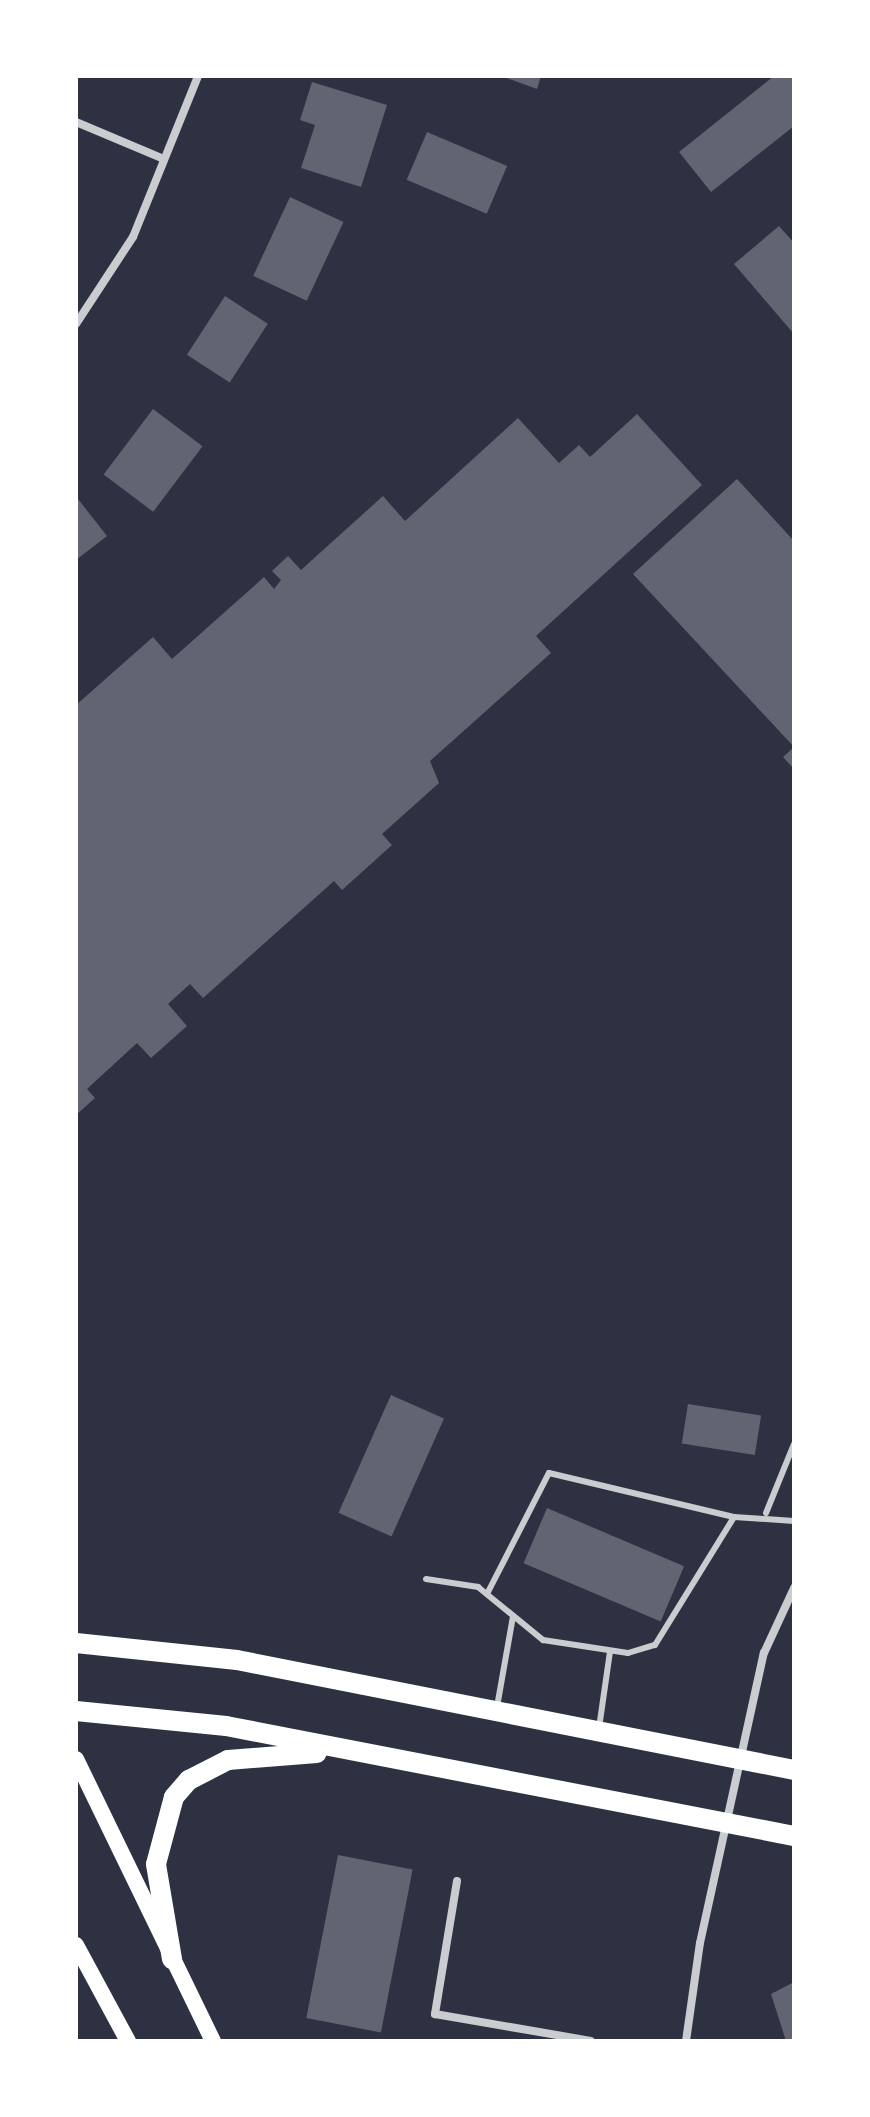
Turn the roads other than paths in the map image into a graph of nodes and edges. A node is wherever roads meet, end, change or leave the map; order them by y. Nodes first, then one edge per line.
1 (198, 76) edge
2 (76, 122) edge
3 (164, 159) junction
4 (76, 324) edge
5 (794, 1444) edge
6 (766, 1513) junction
7 (734, 1517) junction
8 (794, 1521) edge
9 (426, 1579) dead end
10 (794, 1588) edge
11 (487, 1594) junction
12 (513, 1616) junction
13 (76, 1643) edge
14 (610, 1652) junction
15 (76, 1711) edge
16 (496, 1711) junction
17 (599, 1732) junction
18 (361, 1753) junction
19 (76, 1759) edge
20 (741, 1760) junction
21 (794, 1770) edge
22 (725, 1824) junction
23 (794, 1836) edge
24 (457, 1881) dead end
25 (76, 1945) edge
26 (172, 1959) junction
27 (128, 2041) edge
28 (213, 2041) edge
29 (591, 2041) edge
30 (686, 2041) edge

1 - 3 street
2 - 3 street
3 - 4 street
5 - 6 lane
6 - 7 lane
6 - 8 lane
7 - 11 lane
7 - 14 lane
9 - 11 lane
10 - 20 street
11 - 12 lane
12 - 14 lane
12 - 16 lane
13 - 16 main road
14 - 17 lane
15 - 18 main road
16 - 17 main road
17 - 20 main road
18 - 22 main road
18 - 26 main road
19 - 26 main road
20 - 21 main road
20 - 22 street
22 - 23 main road
22 - 30 street
24 - 29 street
25 - 27 main road
26 - 28 main road

